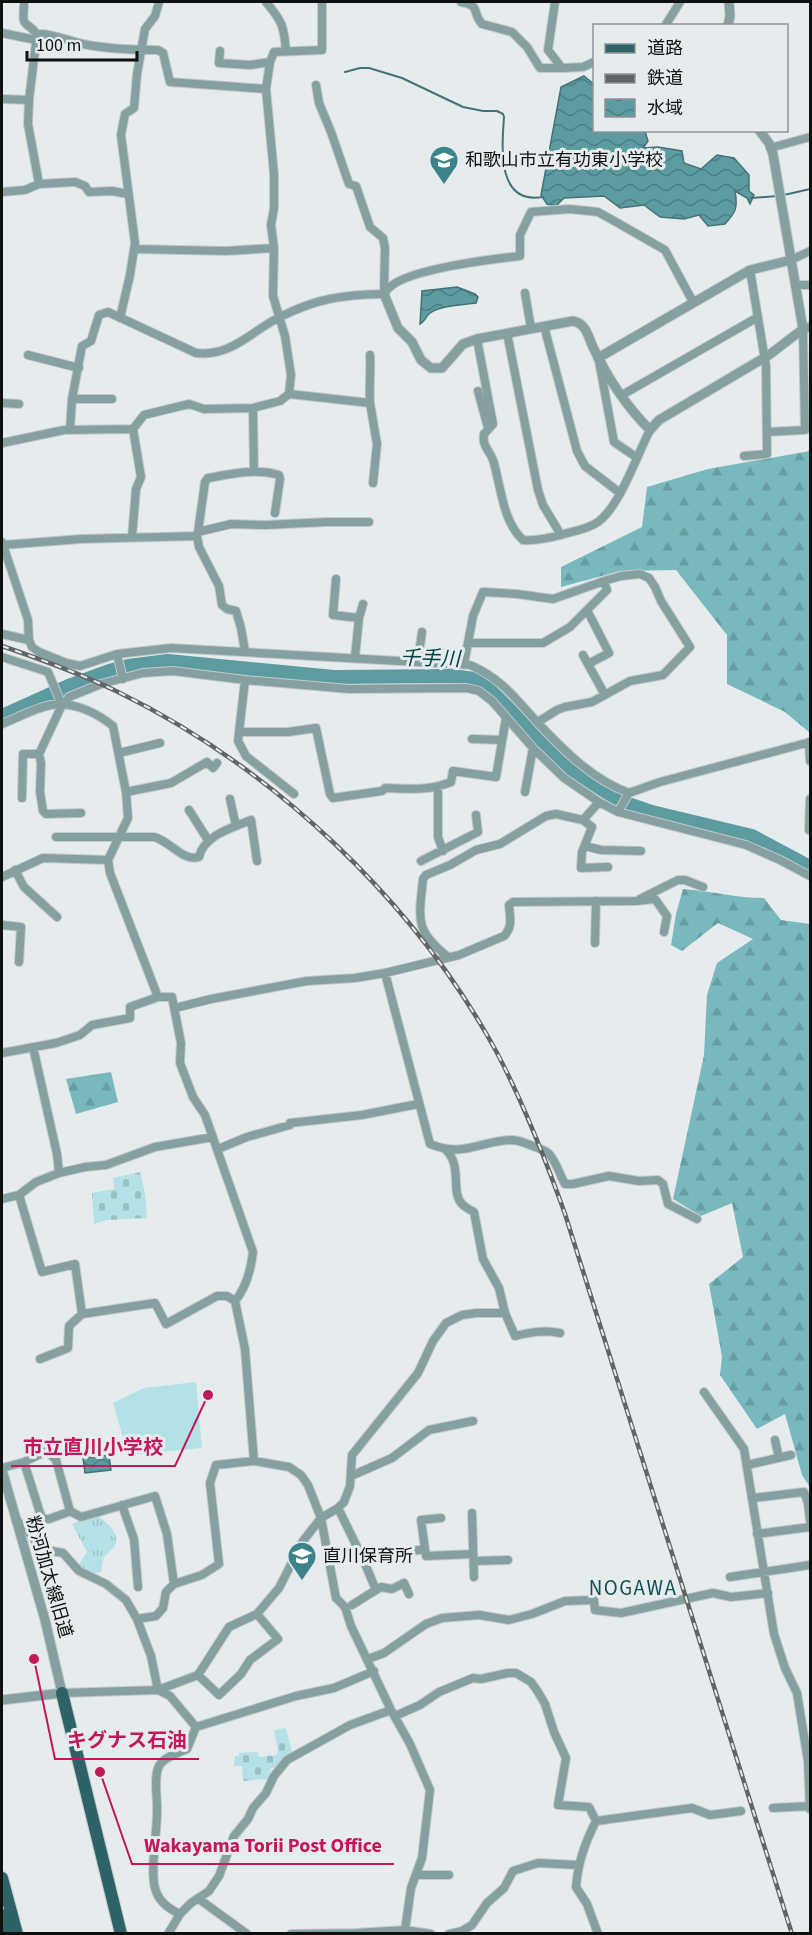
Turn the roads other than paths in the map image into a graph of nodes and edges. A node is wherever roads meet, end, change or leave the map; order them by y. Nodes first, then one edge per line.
1 (159, 2) edge
2 (266, 2) edge
3 (322, 2) edge
4 (461, 2) edge
5 (555, 2) edge
6 (680, 2) edge
7 (729, 2) edge
8 (24, 5) dead end
9 (666, 24) edge
10 (728, 24) edge
11 (2, 33) edge
12 (37, 37) junction
13 (142, 50) junction
14 (220, 51) dead end
15 (286, 51) junction
16 (270, 62) junction
17 (593, 62) edge
18 (562, 68) junction
19 (316, 85) dead end
20 (266, 89) junction
21 (2, 99) edge
22 (29, 100) junction
23 (760, 132) edge
24 (810, 137) edge
25 (772, 151) junction
26 (39, 184) junction
27 (2, 192) edge
28 (128, 194) junction
29 (274, 248) junction
30 (134, 249) junction
31 (810, 252) edge
32 (790, 260) junction
33 (750, 270) junction
34 (795, 285) junction
35 (810, 285) edge
36 (525, 293) dead end
37 (384, 294) junction
38 (693, 302) junction
39 (758, 317) junction
40 (120, 318) junction
41 (278, 318) junction
42 (544, 326) junction
43 (531, 328) junction
44 (807, 328) edge
45 (507, 333) junction
46 (477, 339) junction
47 (28, 355) dead end
48 (370, 355) dead end
49 (598, 358) junction
50 (765, 358) junction
51 (808, 365) edge
52 (79, 368) junction
53 (478, 391) dead end
54 (289, 394) junction
55 (622, 395) junction
56 (72, 399) junction
57 (112, 399) dead end
58 (808, 402) edge
59 (2, 403) edge
60 (370, 403) junction
61 (19, 404) dead end
62 (253, 408) junction
63 (488, 428) junction
64 (133, 429) junction
65 (70, 430) junction
66 (650, 430) junction
67 (767, 432) junction
68 (2, 443) edge
69 (744, 456) dead end
70 (636, 457) junction
71 (254, 471) junction
72 (373, 483) dead end
73 (620, 493) junction
74 (275, 513) dead end
75 (369, 522) dead end
76 (197, 534) junction
77 (561, 535) junction
78 (132, 537) junction
79 (2, 543) edge
80 (336, 579) dead end
81 (604, 581) junction
82 (363, 604) dead end
83 (587, 610) junction
84 (359, 618) junction
85 (422, 632) dead end
86 (2, 634) edge
87 (29, 640) junction
88 (468, 643) junction
89 (245, 651) junction
90 (583, 655) dead end
91 (2, 657) edge
92 (118, 657) junction
93 (355, 657) junction
94 (418, 661) junction
95 (464, 664) junction
96 (588, 664) junction
97 (123, 677) junction
98 (245, 680) junction
99 (605, 695) junction
100 (62, 702) junction
101 (506, 718) junction
102 (538, 722) junction
103 (2, 724) edge
104 (239, 732) junction
105 (471, 739) dead end
106 (501, 740) junction
107 (810, 740) edge
108 (160, 743) dead end
109 (533, 747) junction
110 (119, 753) junction
111 (39, 754) junction
112 (810, 761) edge
113 (218, 763) dead end
114 (438, 787) junction
115 (126, 792) junction
116 (525, 792) dead end
117 (294, 794) dead end
118 (627, 794) junction
119 (22, 798) dead end
120 (230, 799) dead end
121 (810, 799) edge
122 (599, 802) junction
123 (189, 810) dead end
124 (619, 810) junction
125 (81, 813) dead end
126 (476, 815) dead end
127 (583, 820) junction
128 (236, 826) junction
129 (809, 830) edge
130 (56, 837) dead end
131 (120, 837) junction
132 (208, 840) junction
133 (585, 846) junction
134 (443, 851) junction
135 (641, 851) dead end
136 (108, 860) junction
137 (257, 861) dead end
138 (421, 861) dead end
139 (608, 867) dead end
140 (15, 870) junction
141 (810, 876) edge
142 (2, 877) edge
143 (704, 887) dead end
144 (596, 901) junction
145 (636, 901) junction
146 (57, 917) dead end
147 (2, 925) edge
148 (664, 932) dead end
149 (595, 943) dead end
150 (448, 957) junction
151 (19, 962) dead end
152 (385, 973) junction
153 (158, 997) junction
154 (175, 1008) junction
155 (33, 1047) junction
156 (2, 1053) edge
157 (418, 1104) junction
158 (213, 1137) junction
159 (218, 1149) junction
160 (446, 1150) junction
161 (59, 1173) junction
162 (19, 1195) junction
163 (2, 1199) edge
164 (697, 1219) dead end
165 (235, 1301) junction
166 (505, 1313) junction
167 (82, 1314) junction
168 (560, 1333) dead end
169 (40, 1359) dead end
170 (704, 1392) dead end
171 (473, 1421) dead end
172 (775, 1440) dead end
173 (791, 1455) dead end
174 (779, 1458) junction
175 (254, 1461) junction
176 (24, 1462) junction
177 (747, 1465) junction
178 (2, 1469) edge
179 (351, 1476) junction
180 (753, 1498) junction
181 (122, 1505) junction
182 (338, 1509) junction
183 (70, 1511) junction
184 (472, 1513) dead end
185 (321, 1518) junction
186 (441, 1518) dead end
187 (15, 1520) junction
188 (810, 1521) edge
189 (810, 1527) edge
190 (757, 1534) junction
191 (425, 1549) junction
192 (473, 1558) junction
193 (363, 1559) junction
194 (508, 1560) dead end
195 (810, 1565) edge
196 (764, 1573) junction
197 (474, 1577) dead end
198 (730, 1577) dead end
199 (174, 1584) junction
200 (138, 1587) dead end
201 (376, 1590) junction
202 (768, 1593) junction
203 (408, 1594) dead end
204 (352, 1605) dead end
205 (257, 1614) junction
206 (137, 1619) junction
207 (368, 1659) junction
208 (374, 1671) junction
209 (198, 1675) junction
210 (158, 1690) junction
211 (62, 1693) junction
212 (2, 1700) edge
213 (393, 1713) junction
214 (196, 1727) junction
215 (810, 1807) edge
216 (773, 1808) dead end
217 (741, 1811) dead end
218 (596, 1821) junction
219 (578, 1865) junction
220 (416, 1875) junction
221 (449, 1875) dead end
222 (2, 1878) edge
223 (199, 1899) junction
224 (180, 1914) junction
225 (2, 1915) edge
226 (400, 1931) edge
227 (7, 1934) edge
228 (17, 1934) edge
229 (121, 1934) edge
230 (168, 1934) edge
231 (247, 1934) edge
232 (291, 1934) edge
233 (431, 1934) edge
234 (449, 1934) edge
235 (598, 1934) edge

1 - 13 street
2 - 15 street
3 - 15 street
4 - 18 street
5 - 18 street
6 - 9 street
7 - 10 street
8 - 12 street
11 - 12 street
12 - 13 street
12 - 22 street
13 - 20 street
13 - 28 street
14 - 16 street
15 - 16 street
16 - 20 street
17 - 18 street
19 - 37 street
20 - 29 street
21 - 22 street
22 - 26 street
23 - 25 street
24 - 25 street
25 - 32 street
26 - 27 street
26 - 28 street
28 - 30 street
29 - 30 street
29 - 41 street
30 - 40 street
31 - 32 street
32 - 33 street
32 - 34 street
33 - 38 street
33 - 39 street
34 - 35 street
34 - 44 street
36 - 43 street
37 - 38 street
37 - 41 street
37 - 46 street
38 - 49 street
39 - 50 street
39 - 55 street
40 - 41 street
40 - 52 street
41 - 54 street
42 - 43 street
42 - 49 street
42 - 73 street
43 - 45 street
44 - 50 street
44 - 51 street
45 - 46 street
45 - 77 street
46 - 63 street
47 - 52 street
48 - 60 street
49 - 55 street
49 - 70 street
50 - 66 street
50 - 67 street
51 - 58 street
52 - 56 street
53 - 63 street
54 - 60 street
54 - 62 street
55 - 66 street
56 - 57 street
56 - 65 street
58 - 67 street
59 - 61 street
60 - 72 street
62 - 64 street
62 - 71 street
63 - 77 street
64 - 65 street
64 - 78 street
65 - 68 street
66 - 70 street
67 - 69 street
70 - 73 street
71 - 74 street
71 - 76 street
73 - 77 street
75 - 76 street
76 - 78 street
76 - 89 street
78 - 79 street
79 - 87 street
80 - 84 street
81 - 83 street
81 - 88 street
81 - 99 street
82 - 84 street
83 - 88 street
83 - 96 street
84 - 93 street
85 - 94 street
86 - 87 street
87 - 92 street
88 - 95 street
89 - 92 street
89 - 93 street
90 - 96 street
91 - 100 street
92 - 97 street
93 - 94 street
94 - 95 street
95 - 102 street
96 - 99 street
97 - 98 street
97 - 100 street
98 - 101 street
98 - 104 street
99 - 102 street
100 - 103 street
100 - 110 street
100 - 111 street
101 - 106 street
101 - 109 street
102 - 118 street
104 - 114 street
104 - 117 street
105 - 106 street
106 - 114 street
107 - 112 street
107 - 118 street
108 - 110 street
109 - 116 street
109 - 122 street
110 - 115 street
111 - 119 street
111 - 125 street
113 - 115 street
114 - 134 street
115 - 131 street
118 - 124 street
120 - 128 street
121 - 129 street
122 - 124 street
122 - 127 street
123 - 132 street
124 - 141 street
126 - 134 street
127 - 133 street
127 - 150 street
128 - 132 street
128 - 137 street
130 - 131 street
131 - 132 street
131 - 136 street
133 - 135 street
133 - 139 street
134 - 138 street
136 - 140 street
136 - 153 street
140 - 142 street
140 - 146 street
143 - 145 street
144 - 145 street
144 - 149 street
144 - 150 street
145 - 148 street
147 - 151 street
150 - 152 street
152 - 154 street
152 - 157 street
153 - 154 street
153 - 155 street
154 - 158 street
155 - 156 street
155 - 161 street
157 - 159 street
157 - 160 street
158 - 159 street
158 - 161 street
159 - 165 street
160 - 164 street
160 - 166 street
161 - 162 street
162 - 163 street
162 - 167 street
165 - 167 street
165 - 175 street
166 - 168 street
166 - 179 street
167 - 169 street
170 - 177 street
171 - 179 street
172 - 174 street
173 - 174 street
174 - 177 street
175 - 185 street
175 - 199 street
176 - 178 street
176 - 183 street
176 - 183 street
177 - 180 street
178 - 187 street, 粉河加太線旧道
179 - 182 street
180 - 188 street
180 - 190 street
181 - 183 street
181 - 199 street
181 - 200 street
182 - 185 street
182 - 193 street
184 - 192 street
185 - 205 street
185 - 207 street
186 - 191 street
187 - 206 street
187 - 211 street, 粉河加太線旧道
189 - 190 street
190 - 196 street
191 - 192 street
191 - 193 street
192 - 194 street
192 - 197 street
193 - 201 street
195 - 196 street
196 - 198 street
196 - 202 street
199 - 206 street
201 - 203 street
201 - 204 street
202 - 207 street
202 - 215 street
205 - 209 street
205 - 209 street
206 - 210 street
207 - 208 street
208 - 213 street
208 - 214 street
209 - 210 street
210 - 211 street
210 - 214 street
211 - 212 street
211 - 229 main road
213 - 218 street
213 - 220 street
213 - 223 street
214 - 224 street
215 - 216 street
217 - 218 street
218 - 219 street
219 - 234 street
219 - 235 street
220 - 221 street
220 - 226 street
222 - 228 main road
223 - 224 street
223 - 231 street
224 - 230 street
225 - 227 main road
226 - 232 street
226 - 233 street

